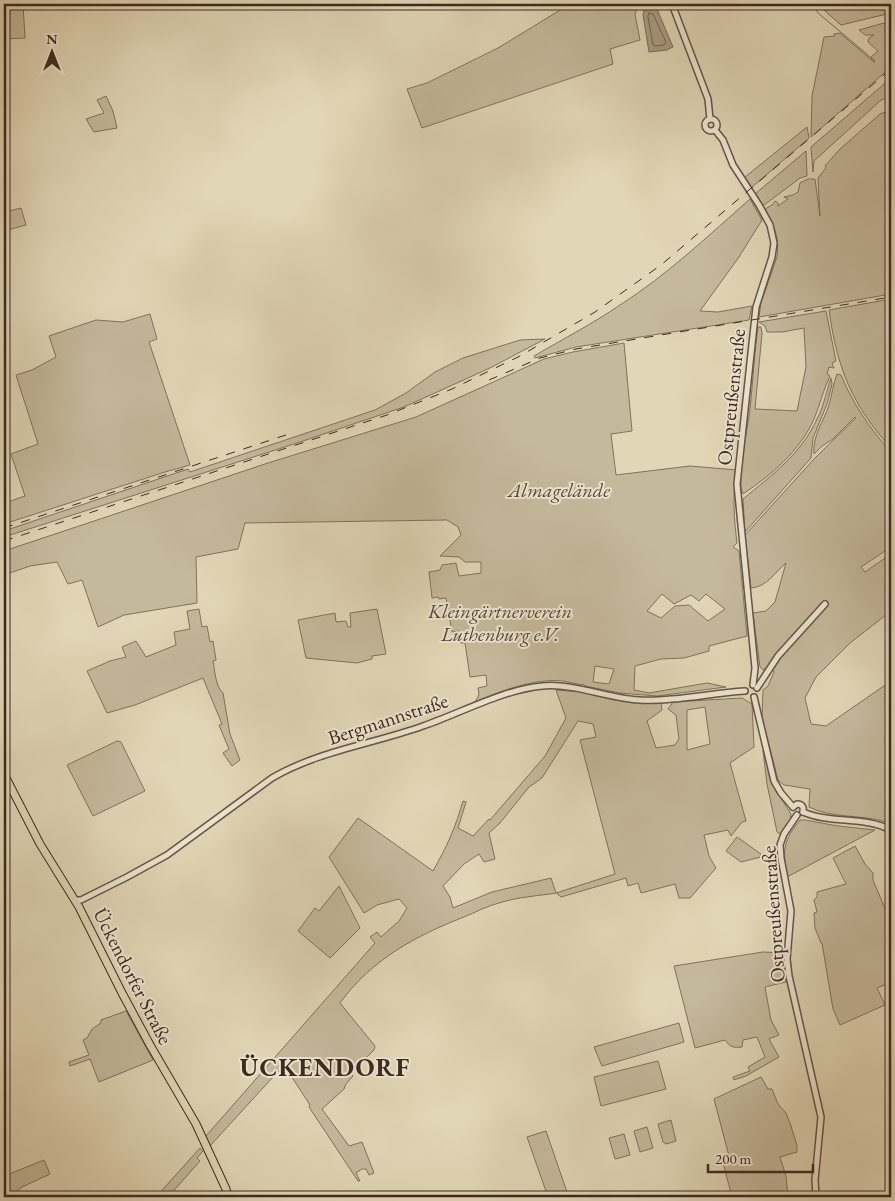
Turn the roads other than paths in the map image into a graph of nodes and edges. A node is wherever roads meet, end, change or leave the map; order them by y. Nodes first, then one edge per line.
1 (672, 4) edge
2 (710, 119) junction
3 (715, 130) junction
4 (825, 604) dead end
5 (755, 668) junction
6 (767, 674) junction
7 (755, 686) junction
8 (745, 691) junction
9 (754, 697) junction
10 (4, 774) edge
11 (792, 807) junction
12 (804, 812) junction
13 (796, 816) junction
14 (891, 830) edge
15 (75, 900) junction
16 (228, 1197) edge
17 (816, 1197) edge

1 - 2 street
2 - 3 street
2 - 3 street
3 - 5 street, Ostpreußenstraße
4 - 6 street
5 - 6 street
5 - 7 street, Ostpreußenstraße
6 - 7 street
7 - 8 street
7 - 9 street
8 - 9 street
8 - 15 street, Bergmannstraße
9 - 11 street
10 - 15 main road, Ückendorfer Straße
11 - 12 street
11 - 13 street
12 - 13 street
12 - 14 street
13 - 17 street, Ostpreußenstraße
15 - 16 main road, Ückendorfer Straße

